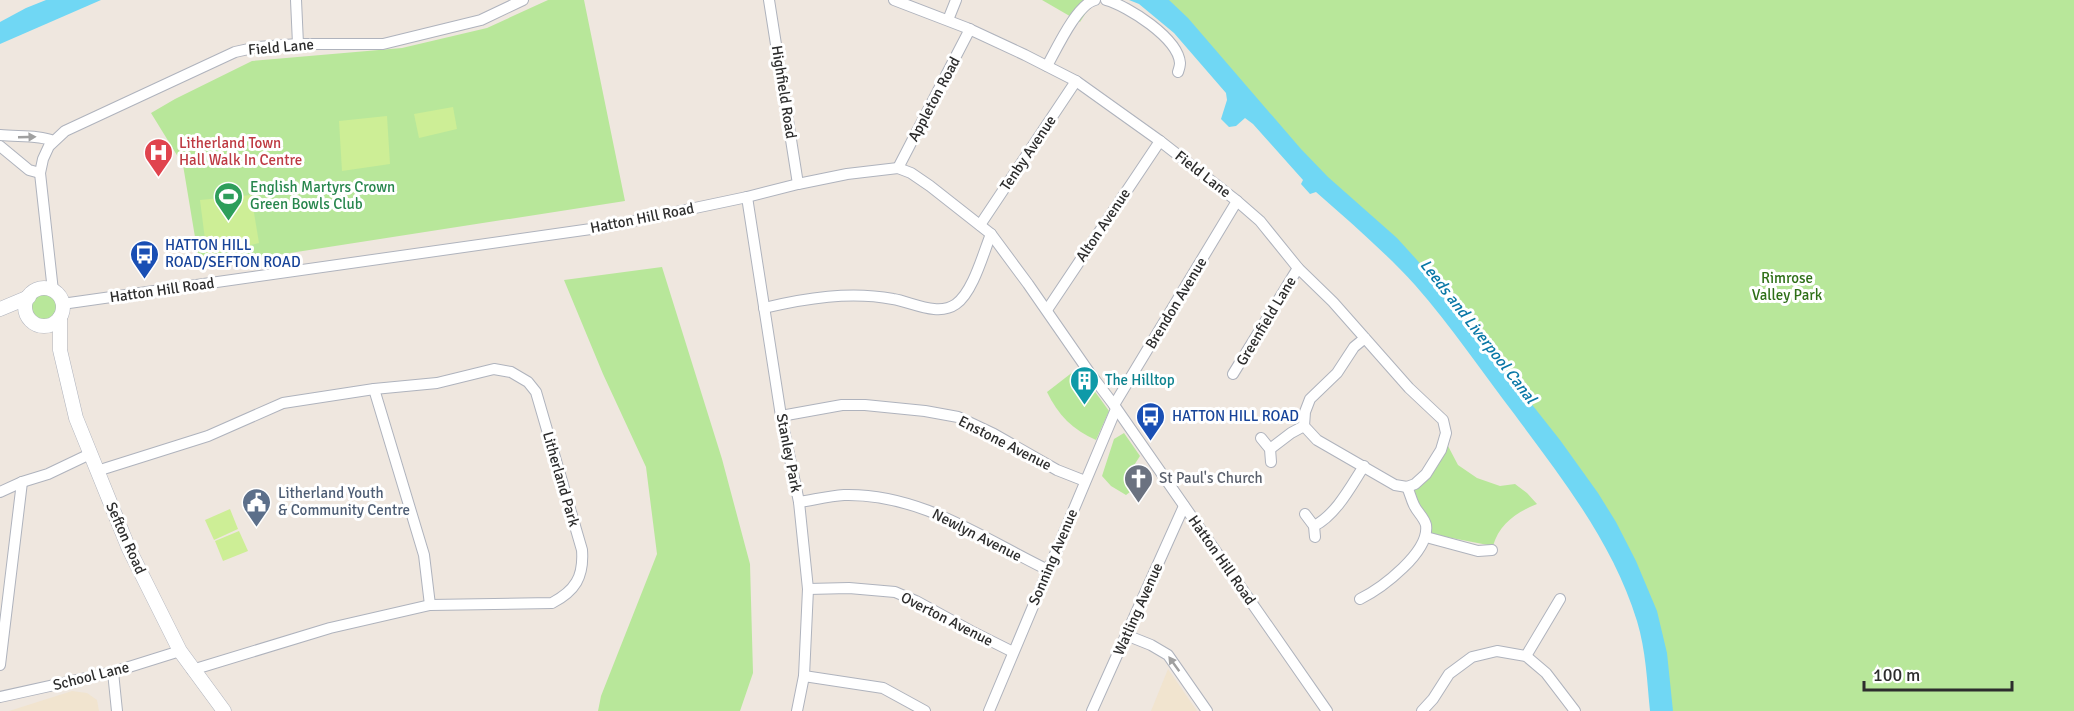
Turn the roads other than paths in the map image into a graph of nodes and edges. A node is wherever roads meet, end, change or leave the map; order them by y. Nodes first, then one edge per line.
1 (296, 0) edge
2 (523, 0) edge
3 (769, 0) edge
4 (894, 0) edge
5 (956, 0) edge
6 (1095, 0) edge
7 (1107, 0) edge
8 (948, 20) junction
9 (970, 29) junction
10 (298, 44) junction
11 (1047, 66) junction
12 (1178, 72) dead end
13 (1076, 81) junction
14 (0, 135) edge
15 (52, 141) junction
16 (1160, 141) junction
17 (0, 146) edge
18 (897, 168) junction
19 (40, 172) junction
20 (798, 184) junction
21 (747, 197) junction
22 (1238, 201) junction
23 (980, 225) junction
24 (991, 234) junction
25 (1298, 268) junction
26 (53, 291) junction
27 (29, 297) junction
28 (764, 308) junction
29 (1047, 310) junction
30 (0, 311) edge
31 (61, 311) junction
32 (28, 316) junction
33 (43, 326) junction
34 (1365, 338) junction
35 (60, 351) junction
36 (1233, 374) dead end
37 (374, 389) junction
38 (1115, 407) junction
39 (781, 417) junction
40 (1304, 426) junction
41 (1261, 438) dead end
42 (1269, 449) junction
43 (90, 454) junction
44 (1271, 462) dead end
45 (1364, 466) junction
46 (97, 471) junction
47 (1085, 481) junction
48 (22, 482) junction
49 (1407, 487) junction
50 (0, 492) edge
51 (798, 502) junction
52 (1184, 506) junction
53 (1305, 514) dead end
54 (1426, 537) junction
55 (1492, 550) dead end
56 (1048, 570) junction
57 (808, 589) junction
58 (1360, 599) dead end
59 (1560, 599) dead end
60 (430, 605) junction
61 (1126, 635) junction
62 (180, 651) junction
63 (1013, 652) junction
64 (1526, 656) junction
65 (0, 665) edge
66 (192, 670) junction
67 (113, 672) junction
68 (804, 676) junction
69 (0, 698) edge
70 (117, 711) edge
71 (224, 711) edge
72 (797, 711) edge
73 (925, 711) edge
74 (989, 711) edge
75 (1092, 711) edge
76 (1207, 711) edge
77 (1327, 711) edge
78 (1422, 711) edge
79 (1575, 711) edge

1 - 10 street
2 - 10 street, Field Lane
3 - 20 street, Highfield Road
4 - 8 street, Field Lane
5 - 8 street
6 - 11 street
7 - 12 street
8 - 9 street, Field Lane
9 - 11 street, Field Lane
9 - 18 street, Appleton Road
10 - 15 street, Field Lane
11 - 13 street, Field Lane
13 - 16 street, Field Lane
13 - 23 street, Tenby Avenue
14 -> 15 street
15 - 19 street
16 - 22 street, Field Lane
16 - 29 street, Alton Avenue
17 - 19 street
18 - 20 street, Hatton Hill Road
18 - 23 street, Hatton Hill Road
19 - 26 street
20 - 21 street, Hatton Hill Road
21 - 28 street, Stanley Park
21 - 31 street, Hatton Hill Road
22 - 25 street, Field Lane
22 - 38 street, Brendon Avenue
23 - 24 street, Hatton Hill Road
24 - 28 street
24 - 29 street, Hatton Hill Road
25 - 34 street, Field Lane
25 - 36 street, Greenfield Lane
26 - 27 main road
26 - 31 main road
27 - 30 main road
27 - 32 main road
28 - 39 street, Stanley Park
29 - 38 street, Hatton Hill Road
30 - 32 main road
31 - 33 main road
31 - 35 main road
32 - 33 main road
33 - 35 main road
34 - 40 street
34 - 49 street, Field Lane
35 - 43 main road, Sefton Road
37 - 46 street, Litherland Park
37 - 60 street
37 - 60 street, Litherland Park
38 - 47 street, Sonning Avenue
38 - 52 street, Hatton Hill Road
39 - 47 street, Enstone Avenue
39 - 51 street, Stanley Park
40 - 42 street
40 - 45 street
41 - 42 street
42 - 44 street
43 - 46 main road, Sefton Road
43 - 48 street
45 - 49 street
45 - 53 street
46 - 62 main road, Sefton Road
47 - 56 street, Sonning Avenue
48 - 50 street
48 - 65 street
49 - 54 street
51 - 56 street, Newlyn Avenue
51 - 57 street, Stanley Park
52 - 61 street, Watling Avenue
52 - 77 street, Hatton Hill Road
54 - 55 street
54 - 58 street
56 - 63 street, Sonning Avenue
57 - 63 street, Overton Avenue
57 - 68 street, Stanley Park
59 - 64 street
60 - 66 street, Litherland Park
61 - 75 street, Watling Avenue
76 -> 61 street
62 - 66 main road, Sefton Road
62 - 67 street, School Lane
63 - 74 street, Sonning Avenue
64 - 78 street
64 - 79 street
66 - 71 main road, Sefton Road
67 - 69 street, School Lane
67 - 70 street
68 - 72 street, Stanley Park
68 - 73 street

